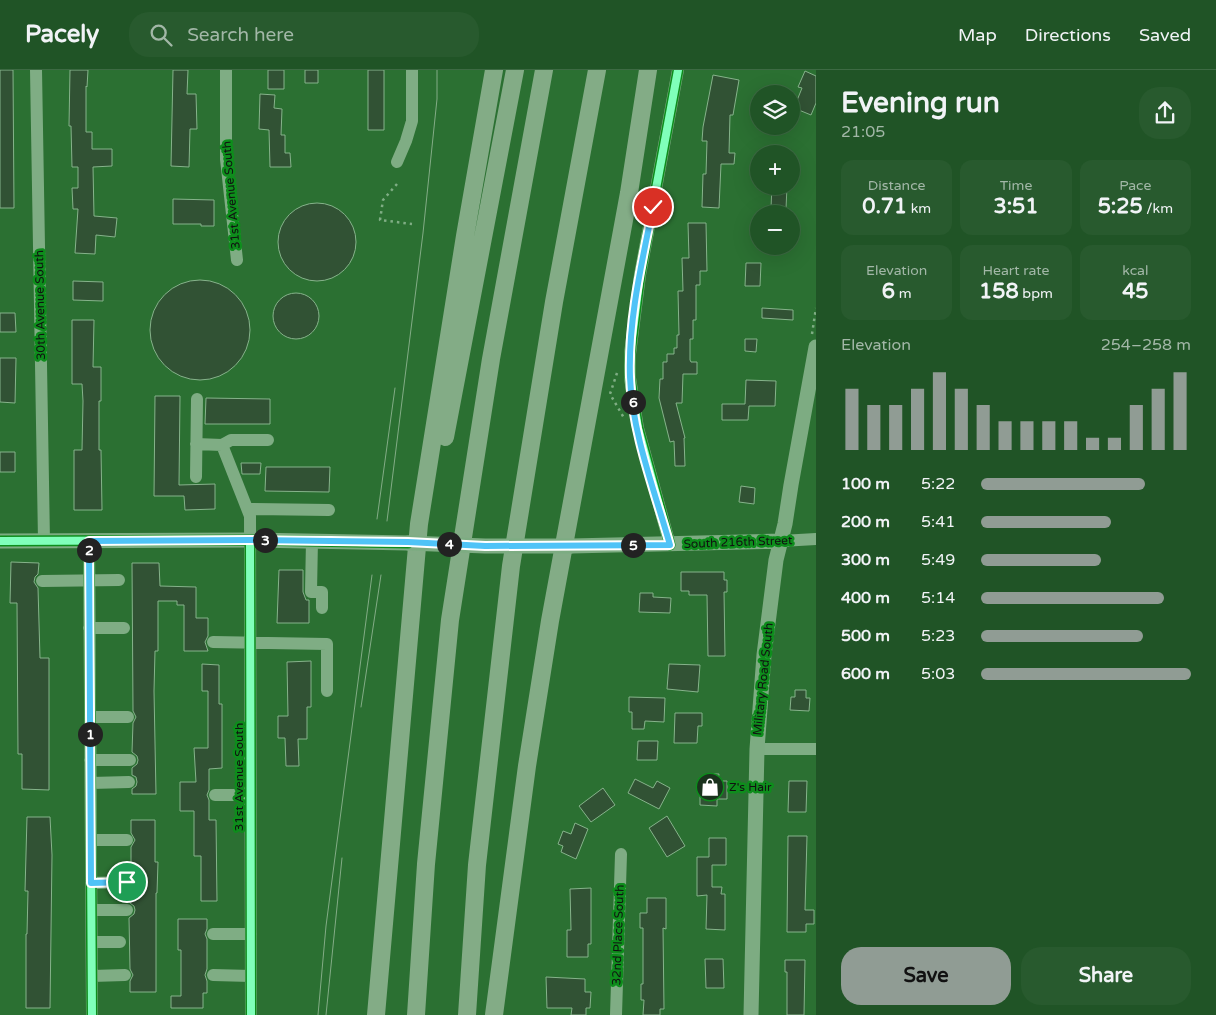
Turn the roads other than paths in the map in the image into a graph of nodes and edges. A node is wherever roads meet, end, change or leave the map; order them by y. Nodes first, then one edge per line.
1 (36, 70) edge
2 (226, 70) edge
3 (412, 70) edge
4 (494, 70) edge
5 (515, 70) edge
6 (544, 70) edge
7 (597, 70) edge
8 (648, 70) edge
9 (678, 70) edge
10 (397, 162) dead end
11 (237, 260) dead end
12 (816, 347) edge
13 (197, 399) dead end
14 (268, 440) dead end
15 (196, 444) junction
16 (222, 445) junction
17 (196, 477) dead end
18 (249, 509) junction
19 (329, 510) dead end
20 (816, 539) edge
21 (250, 540) junction
22 (312, 540) junction
23 (0, 541) edge
24 (44, 541) junction
25 (89, 541) junction
26 (781, 541) junction
27 (670, 545) junction
28 (119, 580) dead end
29 (42, 581) dead end
30 (89, 581) junction
31 (322, 608) dead end
32 (89, 628) junction
33 (124, 628) dead end
34 (213, 642) dead end
35 (250, 642) junction
36 (327, 691) dead end
37 (403, 714) junction
38 (90, 717) junction
39 (128, 717) dead end
40 (757, 749) junction
41 (816, 749) edge
42 (90, 760) junction
43 (130, 760) dead end
44 (129, 782) dead end
45 (90, 783) junction
46 (215, 795) dead end
47 (250, 795) junction
48 (91, 840) junction
49 (127, 840) dead end
50 (621, 854) dead end
51 (127, 882) dead end
52 (91, 883) junction
53 (92, 910) junction
54 (127, 910) dead end
55 (213, 934) dead end
56 (251, 934) junction
57 (92, 942) junction
58 (120, 942) dead end
59 (125, 975) dead end
60 (213, 975) dead end
61 (92, 976) junction
62 (251, 976) junction
63 (92, 1015) edge
64 (251, 1015) edge
65 (376, 1015) edge
66 (416, 1015) edge
67 (467, 1015) edge
68 (494, 1015) edge
69 (616, 1015) edge
70 (751, 1015) edge

1 - 24 street, 30th Avenue South
2 - 11 street, 31st Avenue South
3 - 10 street
4 - 37 highway
5 - 37 highway
6 - 66 highway
7 - 67 highway
8 - 68 highway
9 - 27 street
12 - 26 main road, Military Road South
13 - 15 street
14 - 16 street
15 - 16 street
15 - 17 street
16 - 18 street
18 - 19 street
18 - 21 street, 31st Avenue South
20 - 26 street, South 216th Street
21 - 22 main road, South 216th Street
21 - 25 main road, South 216th Street
21 - 35 street, 31st Avenue South
22 - 27 main road, South 216th Street, bridge
22 - 31 street
23 - 24 main road, South 216th Street
24 - 25 main road, South 216th Street
25 - 30 street
26 - 27 main road, South 216th Street
26 - 40 main road, Military Road South
28 - 30 street
29 - 30 street
30 - 32 street
32 - 33 street
32 - 38 street
34 - 35 street
35 - 36 street
35 - 47 street, 31st Avenue South
37 - 65 highway
38 - 39 street
38 - 42 street
40 - 41 street
40 - 70 main road, Military Road South
42 - 43 street
42 - 45 street
44 - 45 street
45 - 48 street
46 - 47 street
47 - 56 street, 31st Avenue South
48 - 49 street
48 - 52 street
50 - 69 street, 32nd Place South
51 - 52 street
52 - 53 street
53 - 54 street
53 - 57 street
55 - 56 street
56 - 62 street, 31st Avenue South
57 - 58 street
57 - 61 street
59 - 61 street
60 - 62 street
61 - 63 street
62 - 64 street, 31st Avenue South

